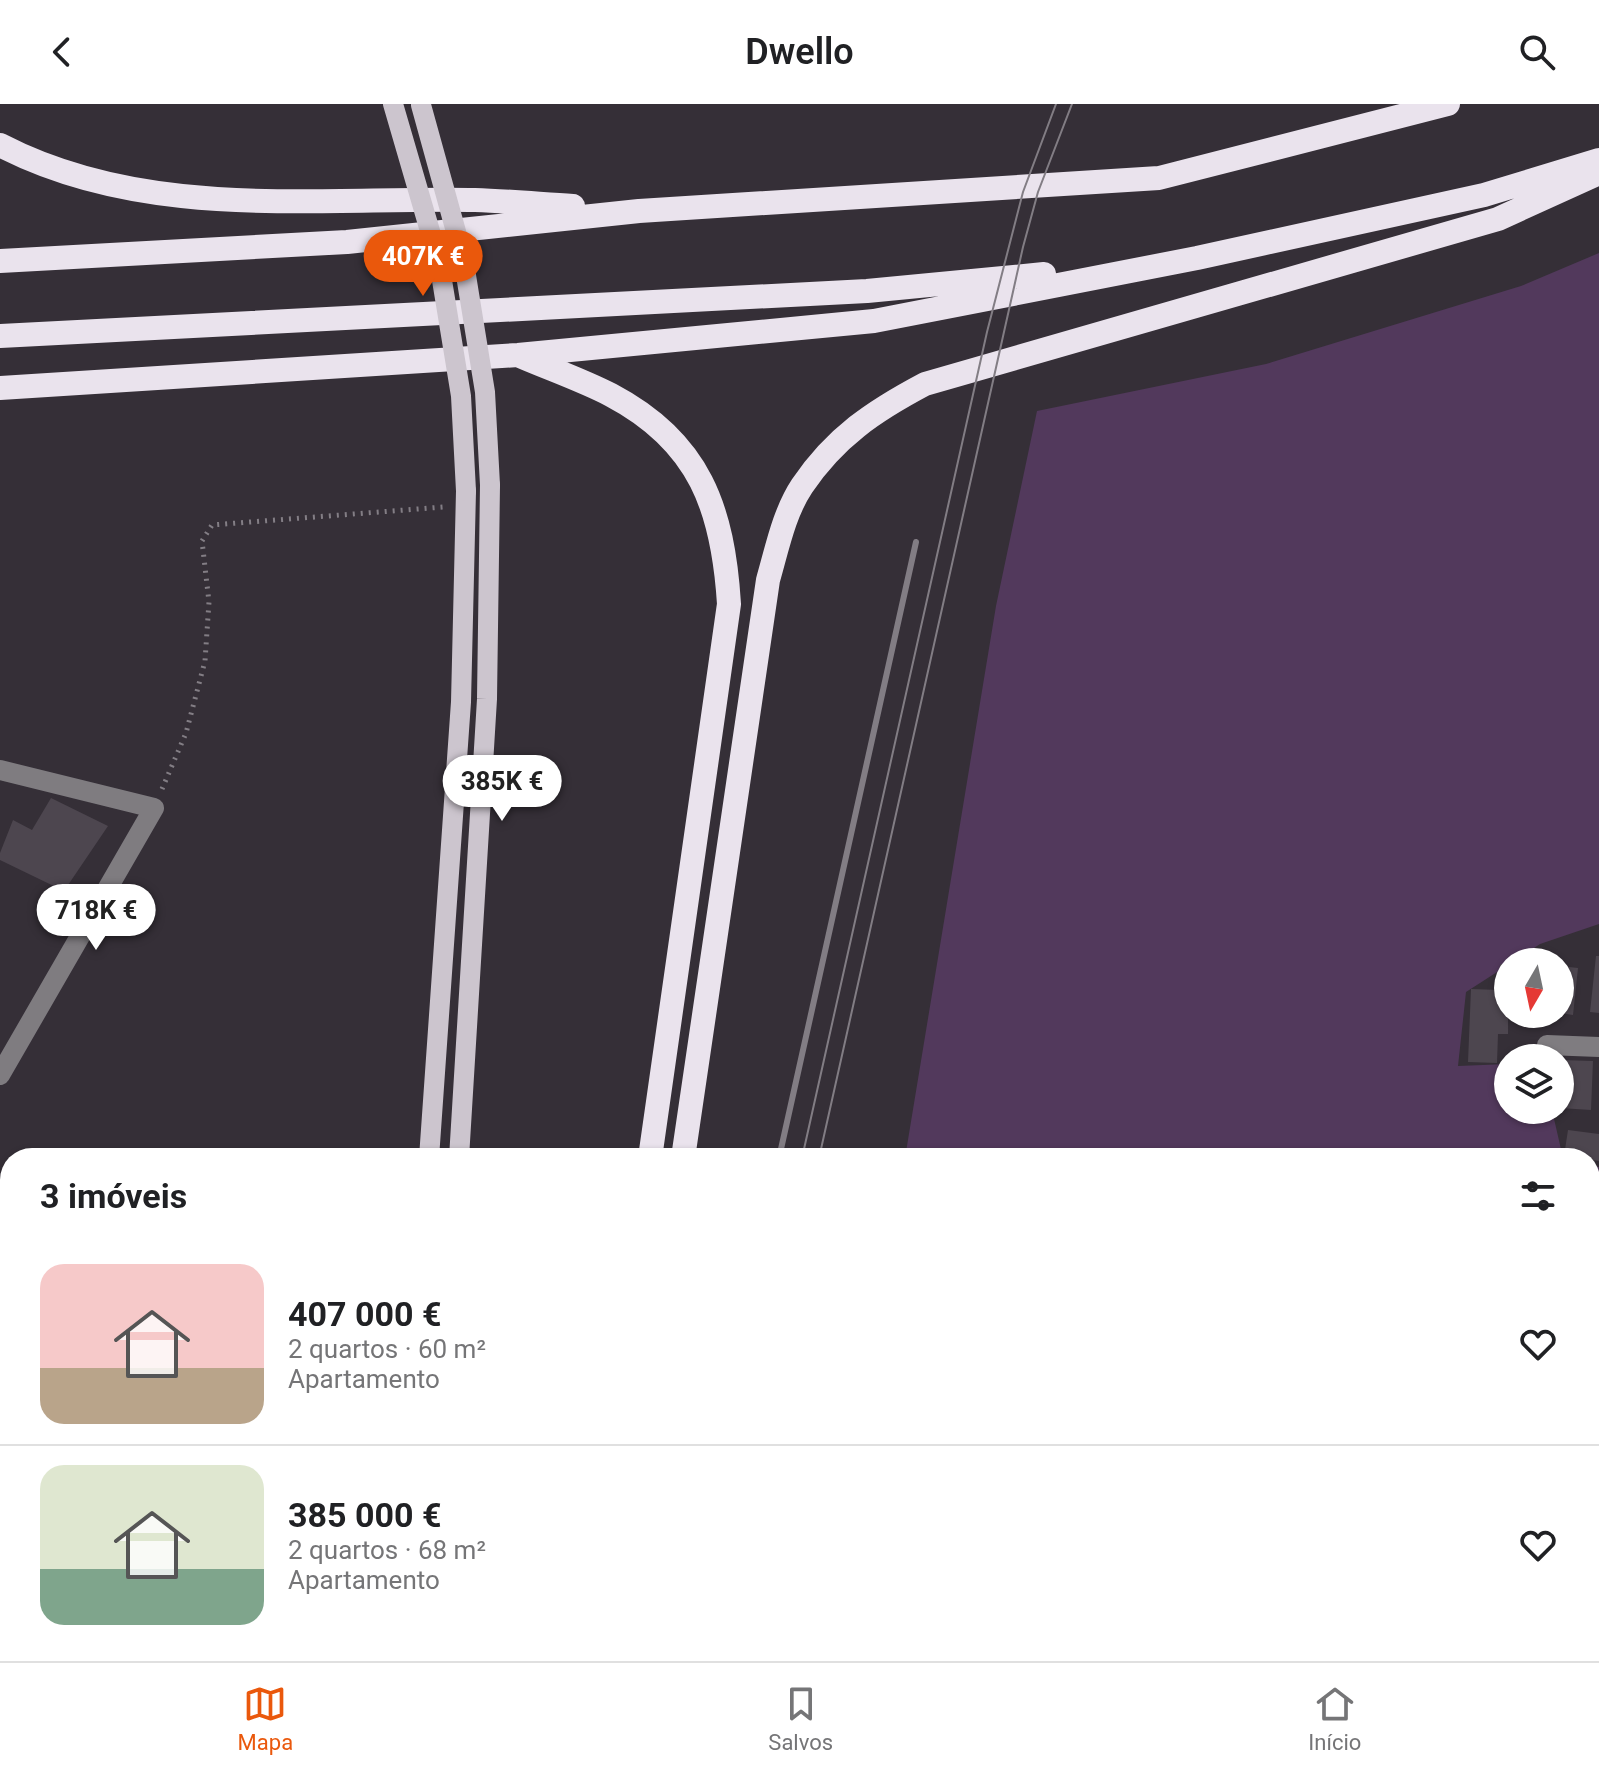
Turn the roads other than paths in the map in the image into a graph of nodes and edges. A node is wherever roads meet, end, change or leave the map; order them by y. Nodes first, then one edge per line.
1 (393, 104) edge
2 (421, 104) edge
3 (1448, 104) edge
4 (0, 145) edge
5 (1599, 160) edge
6 (1599, 173) edge
7 (639, 211) junction
8 (1197, 258) junction
9 (0, 261) edge
10 (0, 336) edge
11 (518, 355) junction
12 (0, 388) edge
13 (0, 770) edge
14 (1574, 1046) edge
15 (1599, 1047) edge
16 (0, 1075) edge
17 (430, 1148) edge
18 (460, 1148) edge
19 (651, 1148) edge
20 (684, 1148) edge

1 - 17 main road, bridge
2 - 18 main road, bridge
3 - 7 highway
4 - 7 highway
5 - 8 highway
6 - 20 highway
7 - 9 highway
8 - 10 highway
8 - 11 highway
11 - 12 highway
11 - 19 highway
13 - 16 street
14 - 15 street

